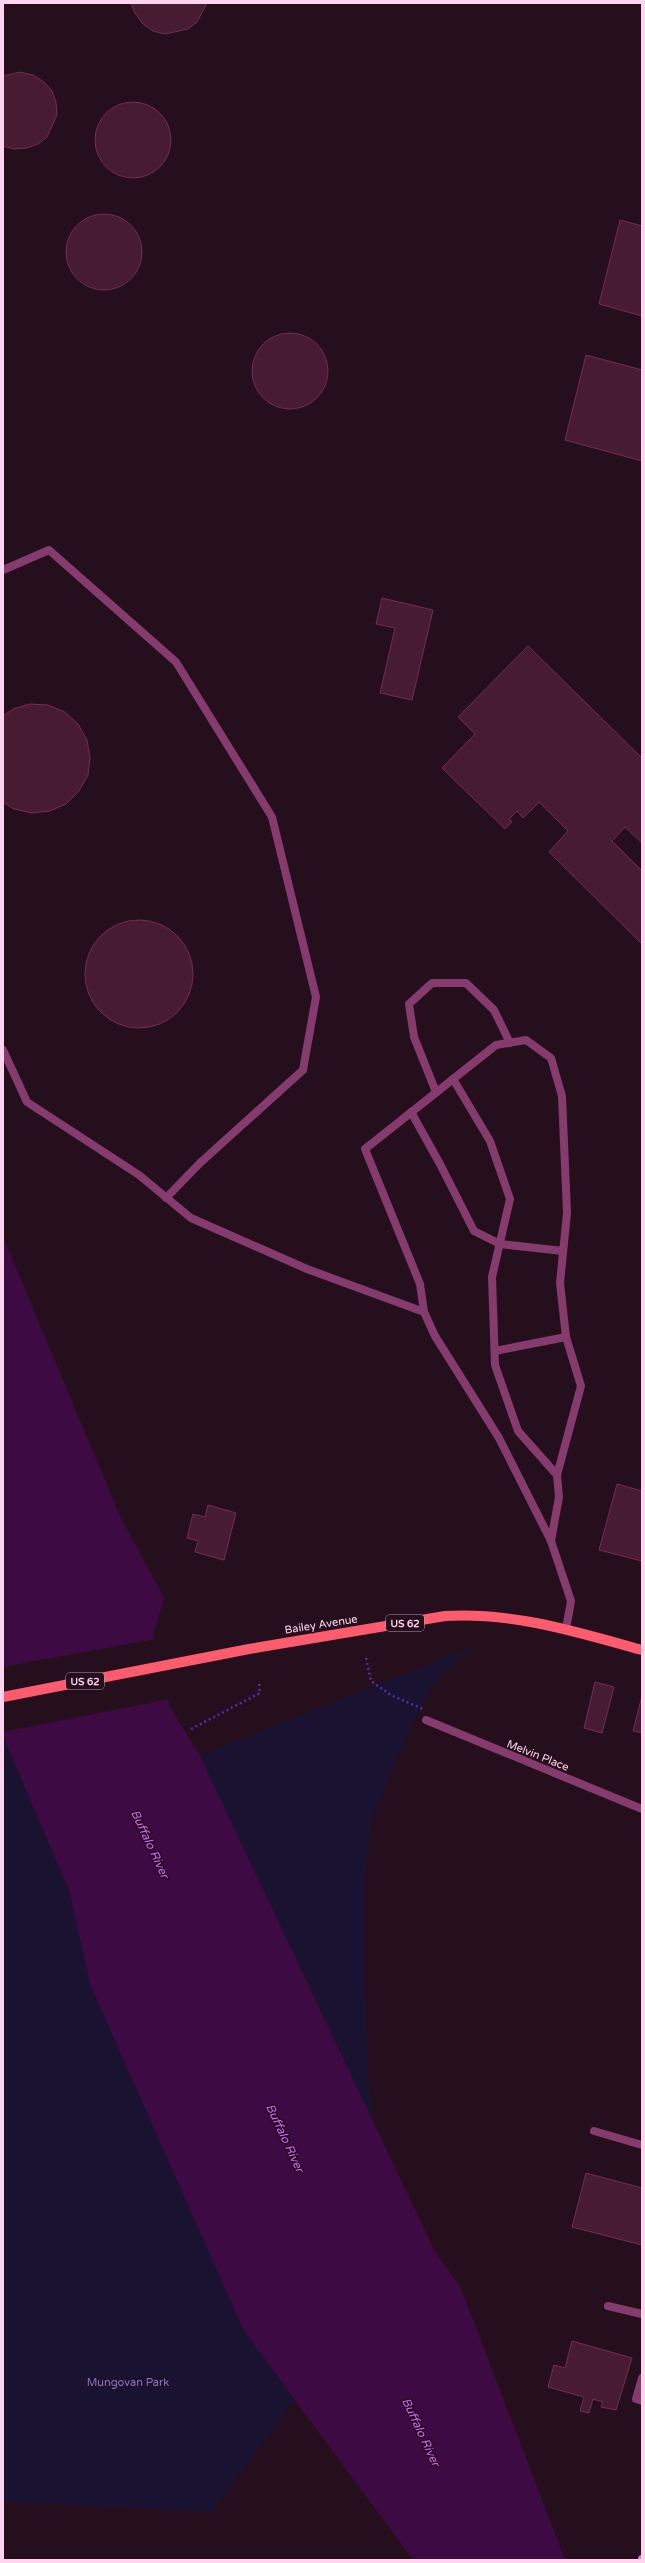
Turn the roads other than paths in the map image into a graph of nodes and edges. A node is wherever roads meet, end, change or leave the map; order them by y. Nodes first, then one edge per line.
1 (3, 570) edge
2 (510, 1043) junction
3 (3, 1050) edge
4 (453, 1079) junction
5 (436, 1092) junction
6 (411, 1112) junction
7 (166, 1198) junction
8 (500, 1244) junction
9 (563, 1251) junction
10 (424, 1312) junction
11 (566, 1337) junction
12 (495, 1351) junction
13 (557, 1475) junction
14 (551, 1541) junction
15 (566, 1629) junction
16 (642, 1650) edge
17 (3, 1697) edge
18 (426, 1720) road end
19 (642, 1809) edge
20 (594, 2131) dead end
21 (642, 2145) edge
22 (608, 2306) dead end
23 (642, 2314) edge
24 (642, 2378) edge
25 (642, 2401) edge

1 - 7 street
2 - 4 street
2 - 5 street
2 - 9 street
3 - 7 street
4 - 5 street
4 - 8 street
5 - 6 street
6 - 8 street
6 - 10 street
7 - 10 street
8 - 9 street
8 - 12 street
9 - 11 street
10 - 14 street
11 - 12 street
11 - 13 street
12 - 13 street
13 - 14 street
14 - 15 street
15 - 16 main road, Bailey Avenue / US 62
15 - 17 main road, Bailey Avenue / US 62
18 - 19 street, Melvin Place
20 - 21 street
22 - 23 street
24 - 25 street

